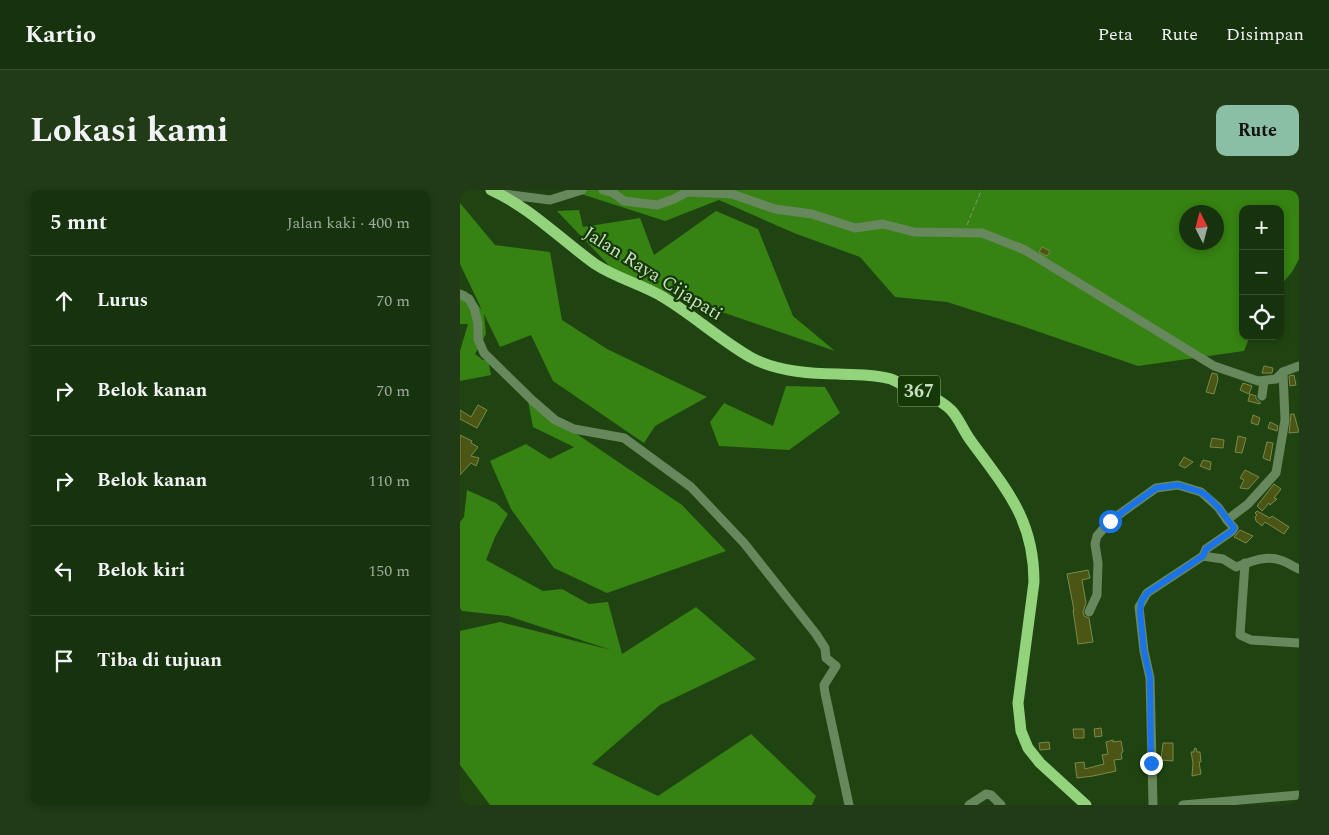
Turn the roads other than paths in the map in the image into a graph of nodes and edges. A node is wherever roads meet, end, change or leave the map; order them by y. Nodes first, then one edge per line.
1 (582, 190) edge
2 (603, 190) edge
3 (494, 192) edge
4 (460, 294) edge
5 (1299, 366) edge
6 (1283, 372) junction
7 (1264, 381) junction
8 (1262, 396) dead end
9 (1227, 520) junction
10 (1203, 556) junction
11 (1245, 564) junction
12 (1299, 568) edge
13 (1089, 612) dead end
14 (1299, 643) edge
15 (1299, 795) edge
16 (849, 805) edge
17 (970, 805) edge
18 (1001, 805) edge
19 (1086, 805) edge
20 (1153, 805) edge
21 (1183, 805) edge

1 - 3 street
2 - 7 street
3 - 19 main road, Jalan Raya Cijapati / 367
4 - 16 street
5 - 6 street
6 - 7 street
6 - 9 street
7 - 8 street
9 - 10 street
9 - 13 street
10 - 11 street
10 - 20 street
11 - 12 street
11 - 14 street
15 - 21 street
17 - 18 street

